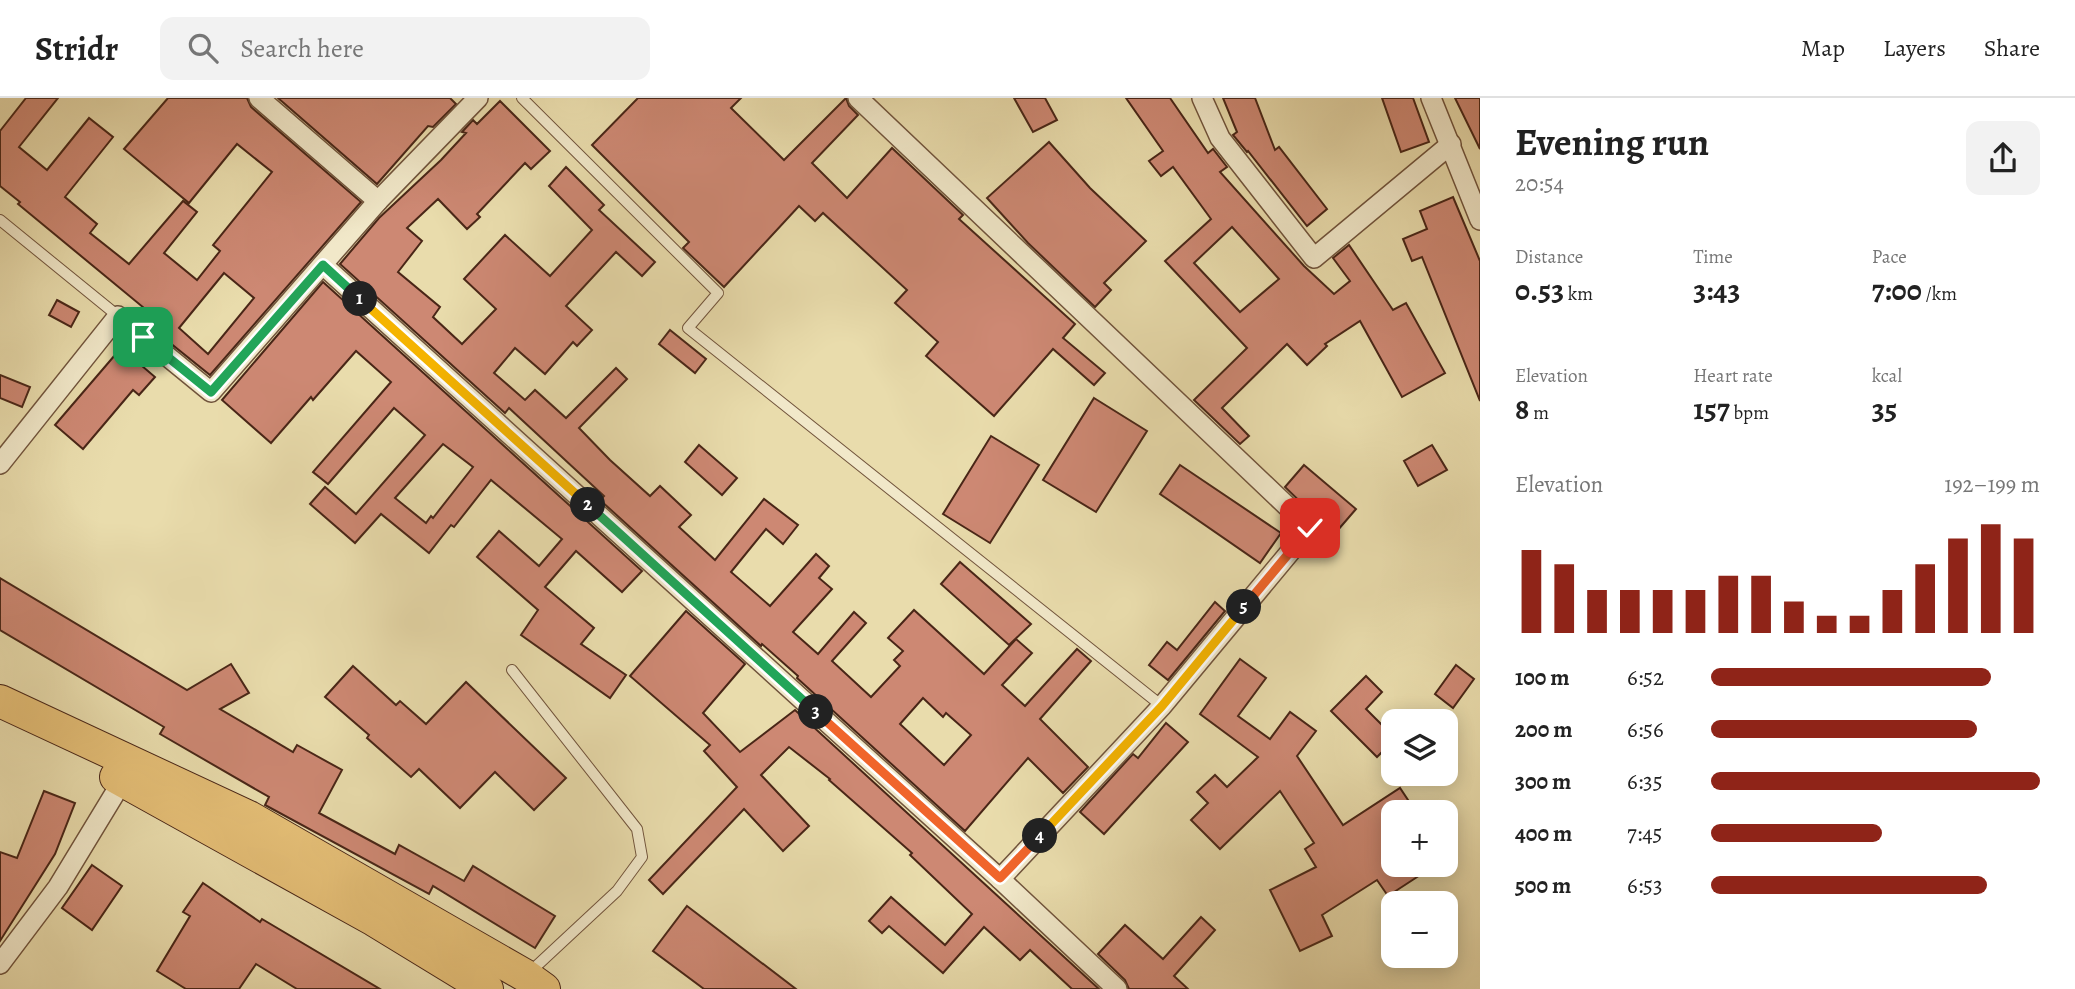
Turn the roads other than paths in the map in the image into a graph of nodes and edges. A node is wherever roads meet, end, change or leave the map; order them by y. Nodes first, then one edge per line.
1 (259, 98) edge
2 (478, 98) edge
3 (522, 98) edge
4 (858, 98) edge
5 (1202, 98) edge
6 (1431, 98) edge
7 (1451, 144) junction
8 (378, 201) junction
9 (0, 220) edge
10 (1480, 220) edge
11 (323, 265) junction
12 (118, 316) junction
13 (0, 464) edge
14 (512, 670) dead end
15 (0, 701) edge
16 (1162, 706) junction
17 (0, 718) edge
18 (122, 780) junction
19 (1000, 878) junction
20 (0, 964) edge
21 (535, 982) edge
22 (487, 989) edge
23 (1116, 989) edge

1 - 8 street
2 - 8 street
3 - 16 lane
4 - 16 street
5 - 7 street
6 - 7 street
7 - 10 street
8 - 11 street
9 - 12 lane
11 - 12 street
11 - 19 street
12 - 13 street
14 - 21 lane
15 - 21 main road
16 - 19 street
17 - 18 main road
18 - 20 street
18 - 22 main road
19 - 23 street

